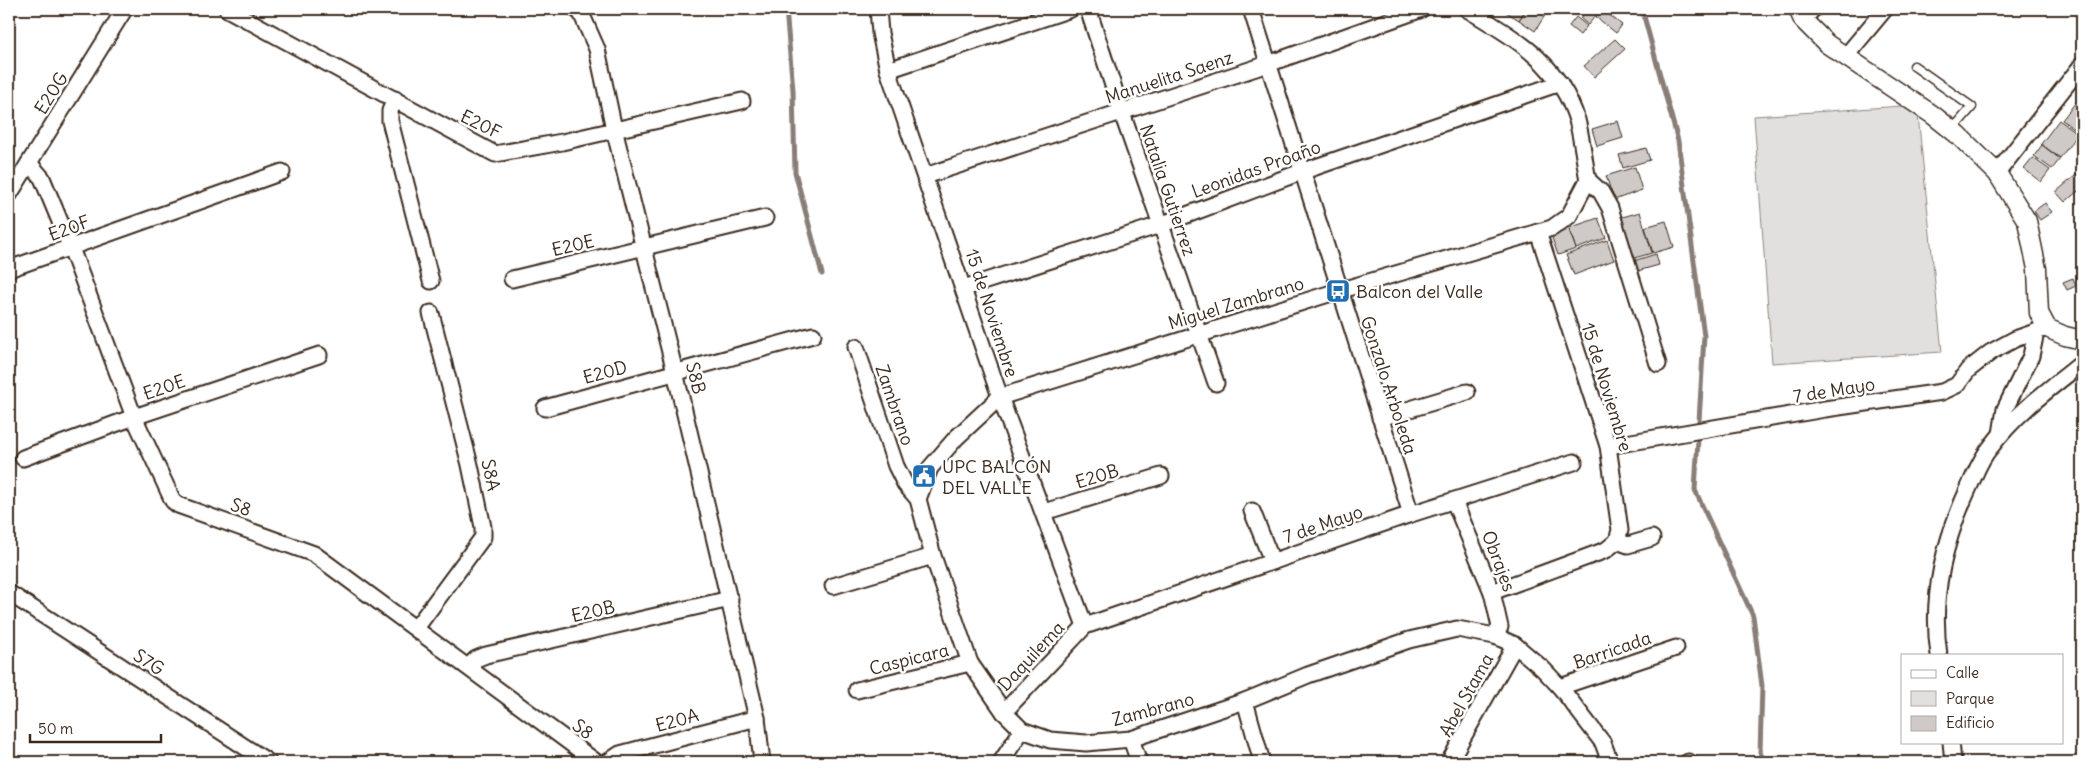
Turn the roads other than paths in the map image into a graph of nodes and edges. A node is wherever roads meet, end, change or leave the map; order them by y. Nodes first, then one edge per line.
1 (227, 9) edge
2 (878, 9) edge
3 (1071, 9) edge
4 (1088, 9) edge
5 (1250, 9) edge
6 (1422, 9) edge
7 (1467, 9) edge
8 (1886, 9) edge
9 (124, 10) edge
10 (582, 10) edge
11 (1804, 12) edge
12 (1845, 57) junction
13 (1268, 64) junction
14 (2082, 65) edge
15 (1914, 66) dead end
16 (888, 70) junction
17 (1560, 82) junction
18 (395, 99) junction
19 (742, 101) dead end
20 (1122, 113) junction
21 (614, 129) junction
22 (1952, 130) junction
23 (29, 163) junction
24 (282, 172) dead end
25 (1301, 172) junction
26 (1998, 173) junction
27 (925, 176) junction
28 (1588, 180) junction
29 (9, 195) edge
30 (765, 218) dead end
31 (1160, 225) junction
32 (1538, 232) junction
33 (71, 248) junction
34 (643, 248) junction
35 (9, 269) edge
36 (512, 279) dead end
37 (431, 281) dead end
38 (964, 288) junction
39 (1338, 291) junction
40 (431, 313) dead end
41 (2041, 330) junction
42 (1199, 334) junction
43 (813, 336) dead end
44 (2082, 340) edge
45 (856, 346) dead end
46 (319, 355) dead end
47 (2082, 363) edge
48 (1658, 364) dead end
49 (675, 372) junction
50 (1216, 383) dead end
51 (1467, 392) dead end
52 (1000, 397) junction
53 (545, 408) dead end
54 (134, 417) junction
55 (1380, 418) junction
56 (2001, 435) junction
57 (1608, 446) junction
58 (23, 458) dead end
59 (1574, 462) dead end
60 (1162, 476) dead end
61 (918, 499) junction
62 (1454, 501) junction
63 (1252, 511) dead end
64 (1044, 512) junction
65 (1411, 514) junction
66 (1652, 538) dead end
67 (1617, 541) junction
68 (933, 556) junction
69 (1272, 561) junction
70 (833, 586) dead end
71 (1492, 592) junction
72 (9, 593) edge
73 (730, 599) junction
74 (1085, 626) junction
75 (416, 628) junction
76 (1495, 636) junction
77 (1515, 646) junction
78 (1676, 648) dead end
79 (1938, 654) edge
80 (970, 663) junction
81 (468, 667) junction
82 (1560, 687) junction
83 (857, 690) dead end
84 (1245, 701) junction
85 (1004, 712) junction
86 (757, 718) junction
87 (1022, 730) junction
88 (1131, 739) junction
89 (1951, 744) edge
90 (268, 762) edge
91 (596, 762) edge
92 (608, 762) edge
93 (762, 762) edge
94 (1001, 762) edge
95 (1139, 762) edge
96 (1262, 762) edge
97 (1449, 762) edge
98 (1610, 762) edge
99 (1953, 762) edge

1 - 18 street, E20F
2 - 16 street, 15 de Noviembre
3 - 16 street
4 - 20 street, Natalia Gutierrez
5 - 13 street, Gonzalo Arboleda
6 - 13 street, Manuelita Saenz
7 - 17 street
8 - 12 street
9 - 23 street, E20G
10 - 21 street, S8B
11 - 12 street
12 - 22 street
13 - 20 street, Manuelita Saenz
13 - 25 street, Gonzalo Arboleda
14 - 26 street
15 - 22 lane
16 - 27 street, 15 de Noviembre
17 - 25 street, Leonidas Proaño
17 - 28 street
18 - 21 street, E20F
18 - 37 street
19 - 21 street, E20F
20 - 27 street, Manuelita Saenz
20 - 31 street, Natalia Gutierrez
21 - 34 street, S8B
22 - 26 street
23 - 29 street, E20G
23 - 33 street, S8
24 - 33 street, E20F
25 - 31 street, Leonidas Proaño
25 - 39 street, Gonzalo Arboleda
26 - 41 street
27 - 38 street, 15 de Noviembre
28 - 32 street, Miguel Zambrano
28 - 48 street
30 - 34 street, E20E
31 - 38 street, Leonidas Proaño
31 - 42 street, Natalia Gutierrez
32 - 39 street, Miguel Zambrano
32 - 57 street, 15 de Noviembre
33 - 35 street, E20F
33 - 54 street, S8
34 - 36 street, E20E
34 - 49 street, S8B
38 - 52 street, 15 de Noviembre
39 - 42 street, Miguel Zambrano
39 - 55 street, Gonzalo Arboleda
40 - 75 street, S8A
41 - 44 street
41 - 56 street
41 - 57 street, 7 de Mayo
42 - 50 street, Natalia Gutierrez
42 - 52 street, Miguel Zambrano
43 - 49 street, E20D
45 - 61 street, Zambrano
46 - 54 street, E20E
47 - 56 street
49 - 53 street, E20D
49 - 73 street, S8B
51 - 55 street
52 - 61 street, Miguel Zambrano
52 - 64 street, 15 de Noviembre
54 - 58 street, E20E
54 - 75 street, S8
55 - 65 street, Gonzalo Arboleda
56 - 79 street
57 - 67 street, 15 de Noviembre
59 - 62 street, 7 de Mayo
60 - 64 street, E20B
61 - 68 street, Zambrano
62 - 65 street, 7 de Mayo
62 - 71 street, Obrajes
63 - 69 street
64 - 74 street, 15 de Noviembre
65 - 69 street, 7 de Mayo
66 - 67 street
67 - 71 street
68 - 70 street
68 - 80 street, Zambrano
69 - 74 street, 7 de Mayo
71 - 76 street, Obrajes
72 - 90 street, S7G
73 - 81 street, E20B
73 - 86 street, S8B
74 - 85 street, Daquilema
75 - 81 street, S8
76 - 77 street, Zambrano
76 - 84 street, Zambrano
77 - 82 street, Zambrano
77 - 97 street, Abel Stama
78 - 82 street, Barricada
80 - 83 street, Caspicara
80 - 85 street, Zambrano
81 - 91 street, S8
82 - 98 street, Zambrano
84 - 88 street, Zambrano
84 - 96 street
85 - 87 street, Zambrano
86 - 92 street, E20A
86 - 93 street, S8B
87 - 88 street, Zambrano
87 - 94 street
88 - 95 street
89 - 99 street

